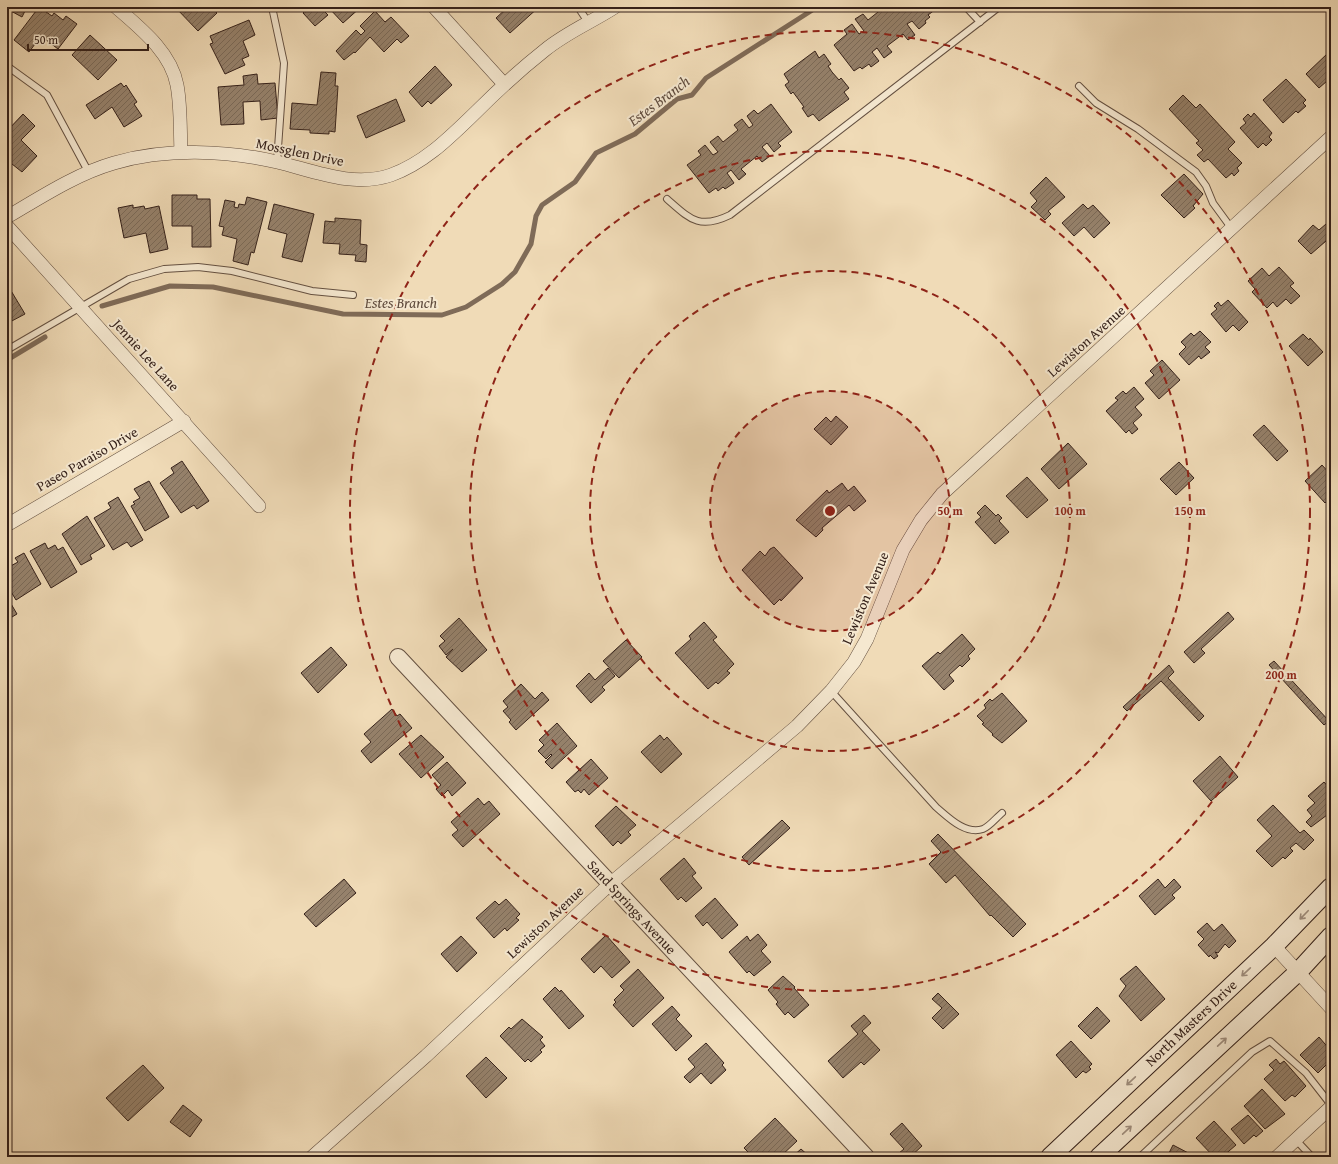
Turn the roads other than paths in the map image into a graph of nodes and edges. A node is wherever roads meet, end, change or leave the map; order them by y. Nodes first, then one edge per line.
1 (116, 7) edge
2 (272, 7) edge
3 (434, 7) edge
4 (578, 7) edge
5 (615, 7) edge
6 (966, 7) edge
7 (999, 7) edge
8 (588, 22) junction
9 (980, 22) junction
10 (7, 66) edge
11 (504, 84) junction
12 (1079, 86) dead end
13 (1331, 137) edge
14 (181, 152) junction
15 (277, 162) junction
16 (89, 173) junction
17 (667, 199) dead end
18 (7, 217) edge
19 (7, 226) edge
20 (1232, 228) junction
21 (353, 296) dead end
22 (80, 306) junction
23 (7, 350) edge
24 (184, 421) junction
25 (259, 506) dead end
26 (7, 525) edge
27 (398, 657) dead end
28 (831, 691) junction
29 (1002, 813) dead end
30 (610, 884) junction
31 (1331, 888) edge
32 (1331, 936) edge
33 (1274, 946) junction
34 (1298, 972) junction
35 (1331, 1008) edge
36 (1331, 1106) edge
37 (1296, 1140) junction
38 (312, 1157) edge
39 (866, 1157) edge
40 (1050, 1157) edge
41 (1099, 1157) edge
42 (1140, 1157) edge
43 (1277, 1157) edge
44 (1312, 1157) edge

1 - 14 street
2 - 15 lane
3 - 11 street
4 - 8 lane
5 - 8 street, Mossglen Drive
6 - 9 lane
7 - 9 lane
8 - 11 street, Mossglen Drive
9 - 17 lane
10 - 16 lane
11 - 15 street, Mossglen Drive
12 - 20 lane
13 - 20 street, Lewiston Avenue
14 - 15 street, Mossglen Drive
14 - 16 street, Mossglen Drive
16 - 18 street, Mossglen Drive
19 - 22 street, Jennie Lee Lane
20 - 28 street, Lewiston Avenue
21 - 22 lane
22 - 23 lane
22 - 24 street, Jennie Lee Lane
24 - 25 street, Jennie Lee Lane
24 - 26 street, Paseo Paraiso Drive
27 - 30 street, Sand Springs Avenue
28 - 29 lane
28 - 30 street, Lewiston Avenue
30 - 38 street, Lewiston Avenue
30 - 39 street, Sand Springs Avenue
31 -> 33 main road, North Masters Drive
32 - 34 main road
33 - 34 street
33 -> 40 main road, North Masters Drive
34 - 35 street
41 -> 34 main road
36 - 37 street
36 - 42 lane
37 - 43 street
37 - 44 lane

